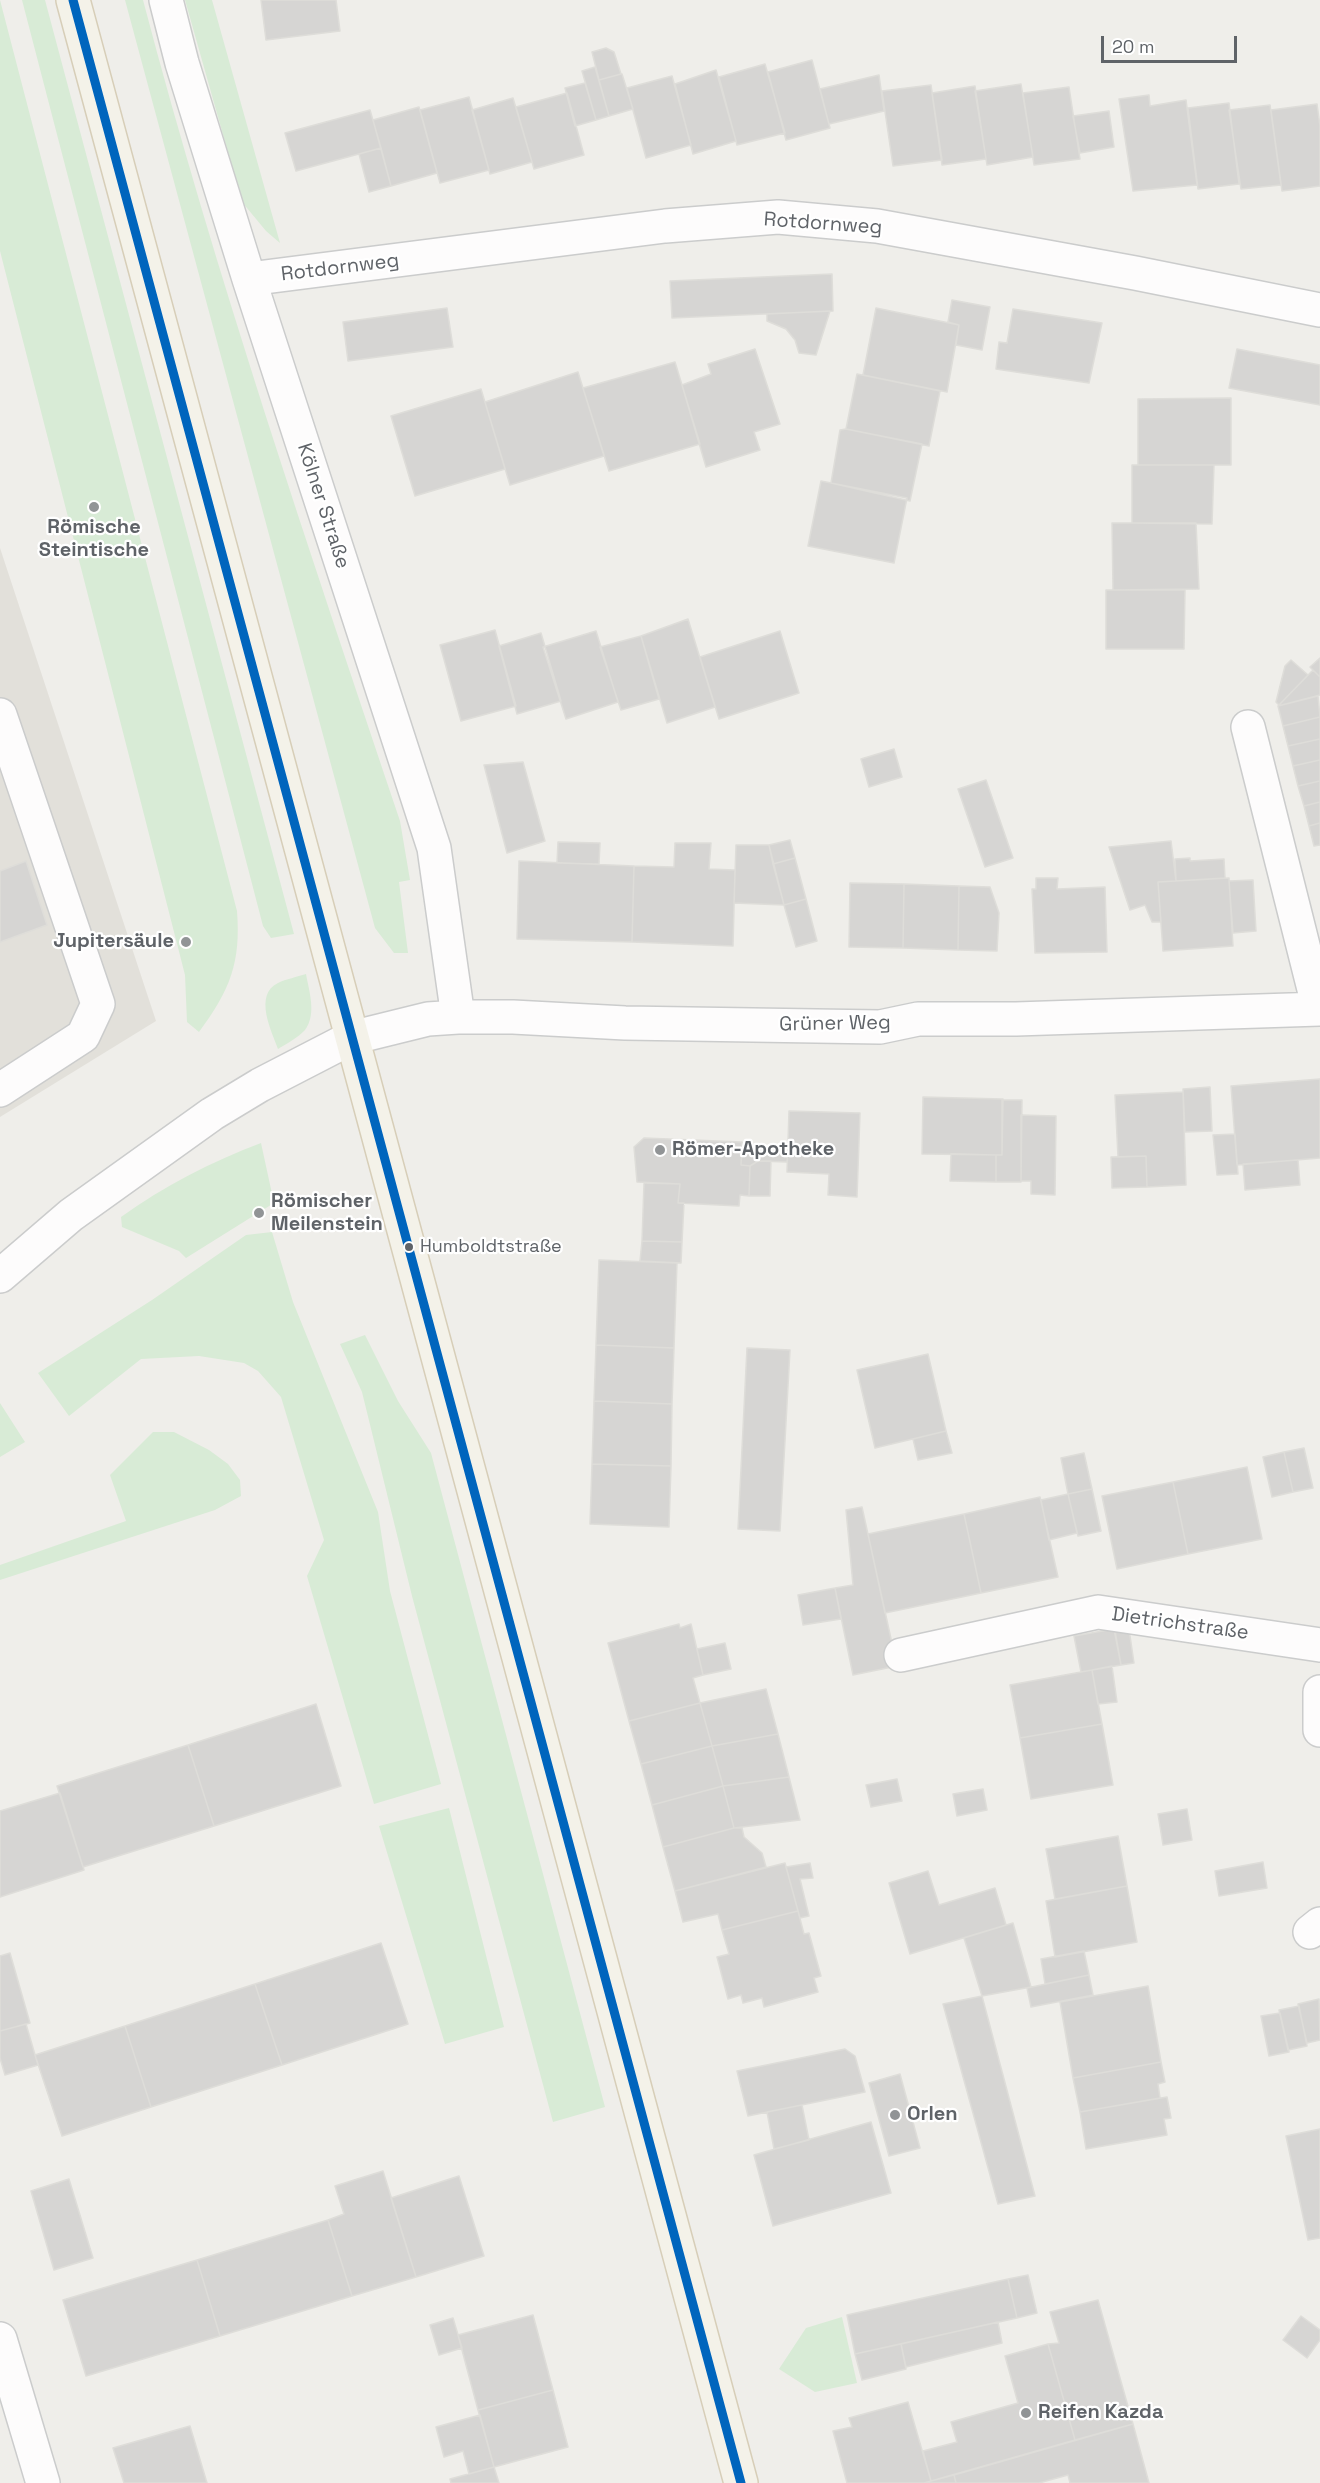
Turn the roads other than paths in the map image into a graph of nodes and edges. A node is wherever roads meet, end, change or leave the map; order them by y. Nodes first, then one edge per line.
1 (73, 0) edge
2 (166, 0) edge
3 (249, 279) junction
4 (1320, 310) edge
5 (0, 715) edge
6 (1248, 727) dead end
7 (5, 747) edge
8 (1319, 1009) edge
9 (458, 1017) junction
10 (351, 1038) junction
11 (0, 1090) edge
12 (0, 1276) edge
13 (1320, 1645) edge
14 (901, 1655) dead end
15 (1320, 1692) edge
16 (1320, 1730) edge
17 (0, 2339) edge
18 (43, 2483) edge
19 (741, 2483) edge

1 - 10 main road
2 - 3 street, Kölner Straße
3 - 4 street, Rotdornweg
3 - 9 street, Kölner Straße
5 - 7 street
6 - 8 street
7 - 11 street
8 - 9 street, Grüner Weg
9 - 10 street, Grüner Weg
10 - 12 street
10 - 19 main road
13 - 14 street, Dietrichstraße
15 - 16 street
17 - 18 street

